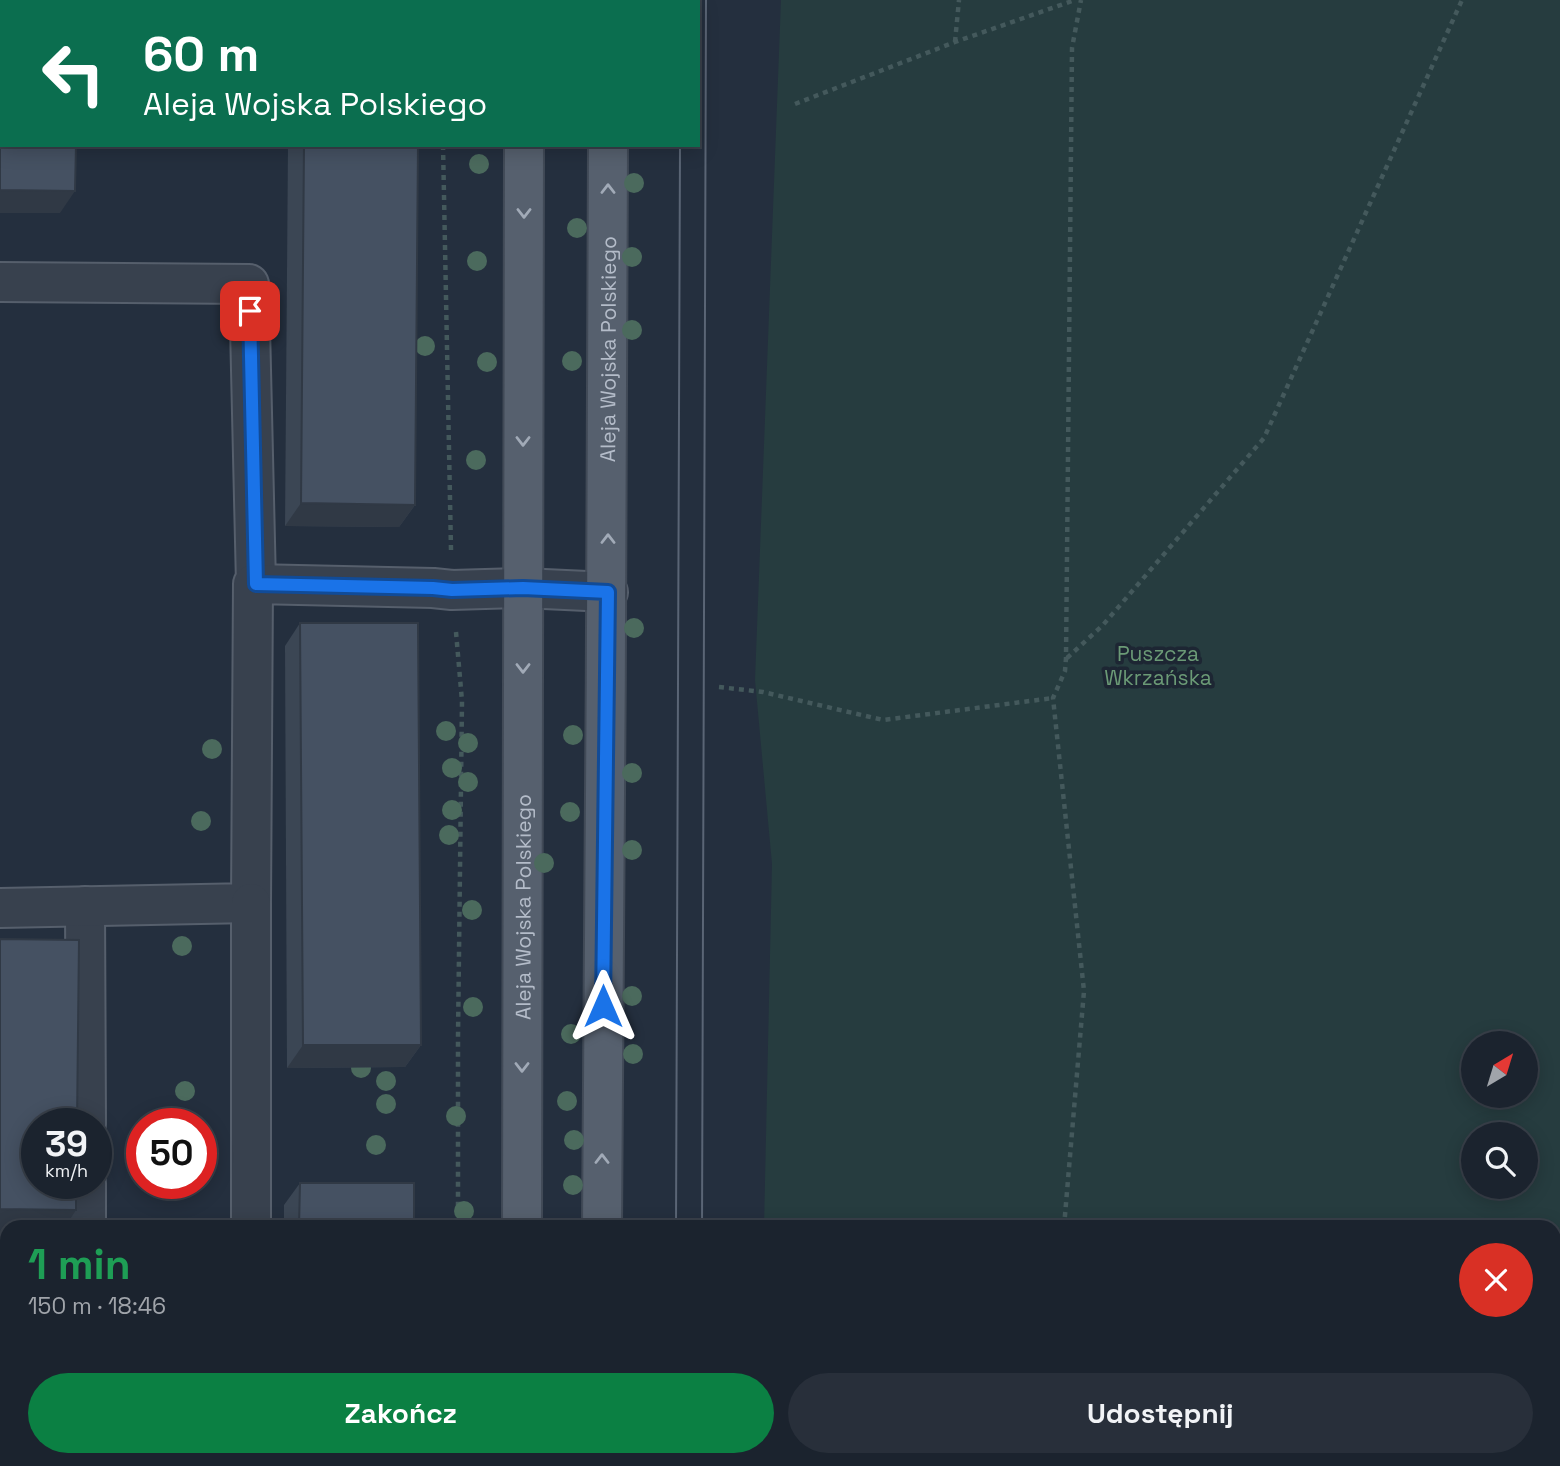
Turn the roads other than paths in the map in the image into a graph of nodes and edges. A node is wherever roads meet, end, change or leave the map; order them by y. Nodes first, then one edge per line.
1 (524, 147) edge
2 (608, 147) edge
3 (0, 282) edge
4 (256, 584) junction
5 (523, 588) junction
6 (608, 592) junction
7 (251, 903) junction
8 (85, 906) junction
9 (0, 908) edge
10 (86, 1108) edge
11 (86, 1199) edge
12 (86, 1220) edge
13 (251, 1220) edge
14 (522, 1220) edge
15 (602, 1220) edge

1 -> 5 main road, Aleja Wojska Polskiego
6 -> 2 main road, Aleja Wojska Polskiego
3 - 4 street
4 - 5 street
4 - 7 street
5 - 6 street
5 -> 14 main road, Aleja Wojska Polskiego
15 -> 6 main road, Aleja Wojska Polskiego
7 - 8 street
7 - 13 street
8 - 9 street
8 - 10 street
11 - 12 street

